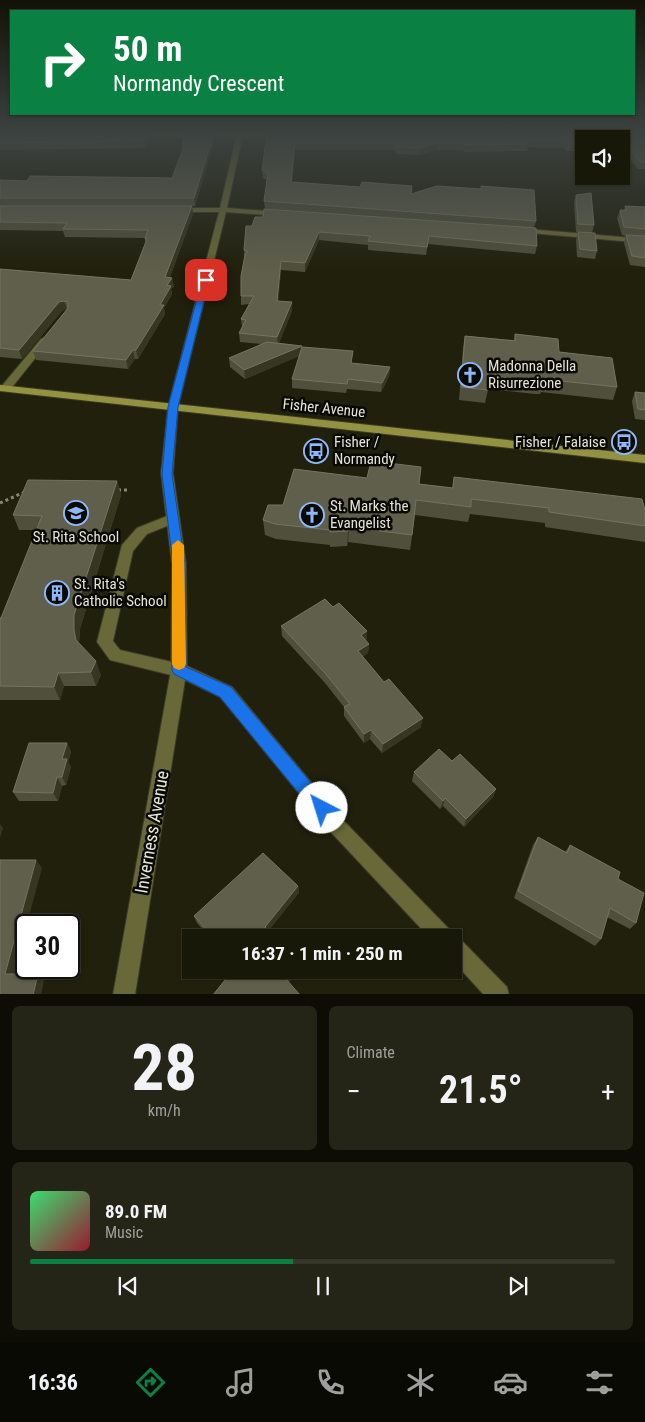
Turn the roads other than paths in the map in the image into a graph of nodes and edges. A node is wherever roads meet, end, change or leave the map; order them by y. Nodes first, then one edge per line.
1 (231, 179) edge
2 (168, 210) edge
3 (224, 210) junction
4 (289, 214) edge
5 (507, 229) edge
6 (645, 241) edge
7 (48, 336) edge
8 (2, 389) edge
9 (173, 407) junction
10 (645, 459) edge
11 (172, 520) junction
12 (179, 670) junction
13 (435, 929) edge
14 (462, 956) edge
15 (124, 994) edge
16 (499, 994) edge

1 - 3 street, Inverness Avenue
2 - 3 street
3 - 4 street
3 - 9 street, Inverness Avenue
5 - 6 street
7 - 8 street
8 - 9 main road, Fisher Avenue
9 - 10 main road, Fisher Avenue
9 - 11 street, Inverness Avenue
11 - 12 street, Inverness Avenue
11 - 12 street
12 - 13 street
12 - 15 street, Inverness Avenue
14 - 16 street

